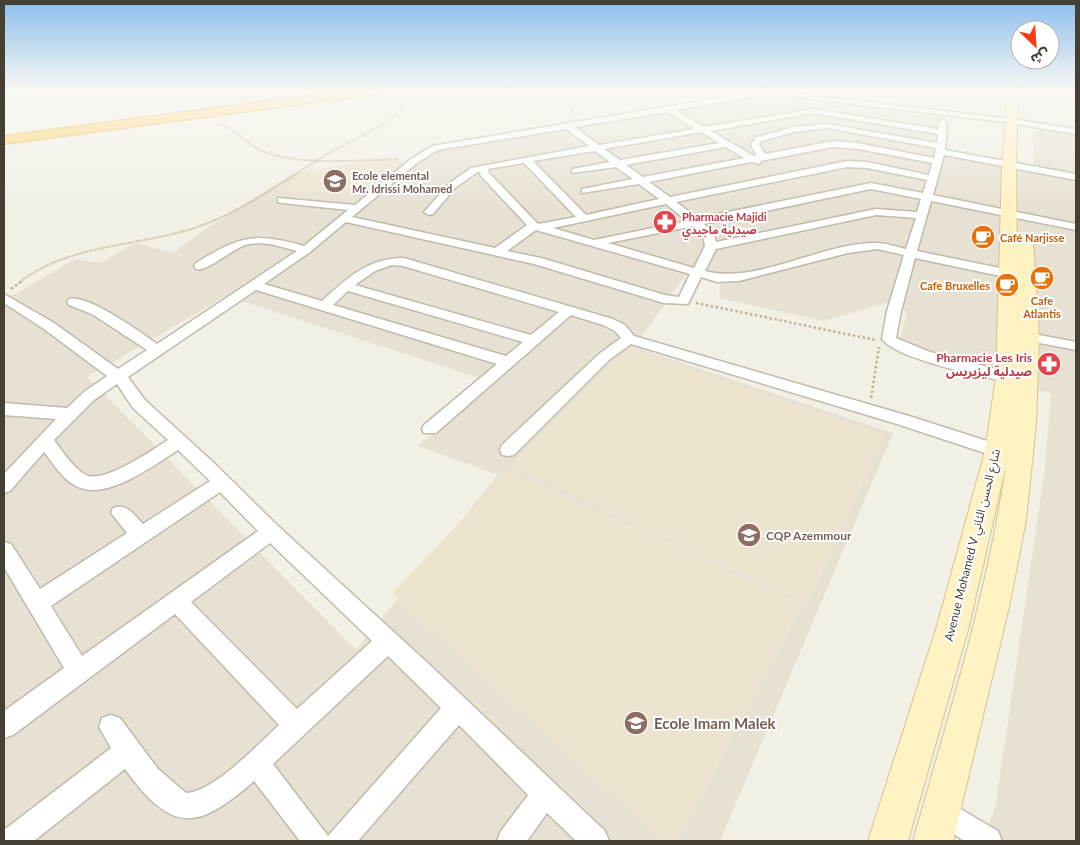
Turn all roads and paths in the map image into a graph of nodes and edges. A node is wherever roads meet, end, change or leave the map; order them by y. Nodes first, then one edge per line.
1 (53, 129) edge
2 (83, 129) edge
3 (233, 129) edge
4 (371, 129) edge
5 (545, 129) edge
6 (577, 129) edge
7 (701, 129) edge
8 (704, 129) edge
9 (806, 129) edge
10 (836, 129) edge
11 (926, 129) edge
12 (1017, 129) edge
13 (942, 132) joint
14 (4, 136) edge
15 (4, 140) edge
16 (729, 144) junction
17 (597, 147) junction
18 (939, 153) junction
19 (526, 159) junction
20 (316, 161) junction
21 (414, 161) junction
22 (619, 163) junction
23 (762, 163) junction
24 (1015, 166) junction
25 (483, 167) junction
26 (575, 171) dead end
27 (782, 177) junction
28 (1076, 177) edge
29 (931, 178) junction
30 (644, 181) junction
31 (586, 191) dead end
32 (926, 196) junction
33 (814, 197) junction
34 (282, 200) dead end
35 (669, 200) junction
36 (357, 208) junction
37 (429, 212) dead end
38 (920, 215) junction
39 (1018, 215) junction
40 (582, 217) junction
41 (345, 219) junction
42 (696, 222) junction
43 (537, 227) junction
44 (1076, 227) edge
45 (591, 243) junction
46 (711, 246) junction
47 (306, 250) junction
48 (498, 252) junction
49 (912, 252) junction
50 (200, 266) dead end
51 (697, 274) junction
52 (1018, 276) junction
53 (254, 285) junction
54 (346, 286) junction
55 (7, 294) edge
56 (683, 301) junction
57 (74, 302) dead end
58 (324, 306) junction
59 (568, 311) junction
60 (1029, 337) junction
61 (629, 339) junction
62 (534, 340) junction
63 (1076, 346) edge
64 (157, 350) junction
65 (508, 362) junction
66 (117, 376) junction
67 (1007, 377) junction
68 (4, 409) edge
69 (869, 410) junction
70 (68, 414) junction
71 (430, 429) dead end
72 (44, 440) junction
73 (180, 441) junction
74 (508, 450) dead end
75 (1009, 454) junction
76 (222, 482) junction
77 (4, 486) edge
78 (120, 512) dead end
79 (271, 532) junction
80 (140, 534) junction
81 (4, 550) edge
82 (176, 602) junction
83 (37, 603) junction
84 (387, 642) junction
85 (79, 671) junction
86 (458, 708) junction
87 (296, 725) junction
88 (4, 726) edge
89 (111, 727) dead end
90 (128, 751) junction
91 (256, 763) junction
92 (545, 794) junction
93 (942, 812) junction
94 (12, 841) edge
95 (317, 841) edge
96 (340, 841) edge
97 (511, 841) edge
98 (595, 841) edge
99 (888, 841) edge
100 (933, 841) edge
101 (988, 841) edge

1 - 14 highway
2 - 15 highway
3 - 20 path
4 - 20 path
5 - 21 street
6 - 17 street
7 - 17 street
8 - 16 street
9 - 23 street
10 - 18 street
11 - 13 street
12 - 24 main road, Avenue Mohamed V شارع الحسن الثاني
13 - 18 street
16 - 22 street
16 - 23 street
17 - 19 street
17 - 22 street
18 - 23 street
18 - 24 street
18 - 29 street
19 - 25 street
19 - 40 street
20 - 21 path
20 - 55 path
21 - 36 street
22 - 26 street
22 - 30 street
23 - 27 street
23 - 30 street
24 - 28 street
24 - 39 main road, Avenue Mohamed V شارع الحسن الثاني
25 - 37 street
25 - 43 street
27 - 29 street
27 - 33 street
27 - 35 street
29 - 32 street
30 - 31 street
30 - 35 street
32 - 33 street
32 - 38 street
32 - 39 street
33 - 42 street
34 - 36 street
35 - 40 street
35 - 42 street
36 - 41 street
38 - 46 street
38 - 49 street
39 - 44 street
39 - 52 main road, Avenue Mohamed V شارع الحسن الثاني
40 - 43 street
41 - 47 street
41 - 48 street
42 - 45 street
42 - 46 street
43 - 45 street
43 - 48 street
45 - 51 street
46 - 51 street
47 - 50 street
47 - 53 street
48 - 56 street
49 - 51 street
49 - 52 street
49 - 67 street
51 - 56 street
52 - 60 main road, Avenue Mohamed V شارع الحسن الثاني
52 - 67 main road, Avenue Mohamed V شارع الحسن الثاني
53 - 58 street
53 - 64 street
54 - 58 street
54 - 59 street
54 - 62 street
55 - 66 street
56 - 69 path
57 - 64 street
58 - 65 street
59 - 61 street
59 - 62 street
60 - 63 street
60 - 75 main road, Avenue Mohamed V شارع الحسن الثاني
61 - 69 street
61 - 74 street
62 - 65 street
64 - 66 street
65 - 71 street
66 - 70 street
66 - 73 street
67 - 75 main road, Avenue Mohamed V شارع الحسن الثاني
68 - 70 street
69 - 75 street
70 - 72 street
72 - 73 street
72 - 77 street
73 - 76 street
75 - 93 main road, Avenue Mohamed V شارع الحسن الثاني
75 - 99 main road, Avenue Mohamed V شارع الحسن الثاني
76 - 79 street
76 - 80 street
78 - 80 street
79 - 82 street
79 - 84 street
80 - 83 street
81 - 83 street
82 - 85 street
82 - 87 street
83 - 85 street
84 - 86 street
84 - 87 street
85 - 88 street
86 - 92 street
86 - 96 street
87 - 91 street
89 - 90 street
90 - 91 street
90 - 94 street
91 - 95 street
92 - 97 street
92 - 98 street
93 - 100 main road, Avenue Mohamed V شارع الحسن الثاني
93 - 101 street

